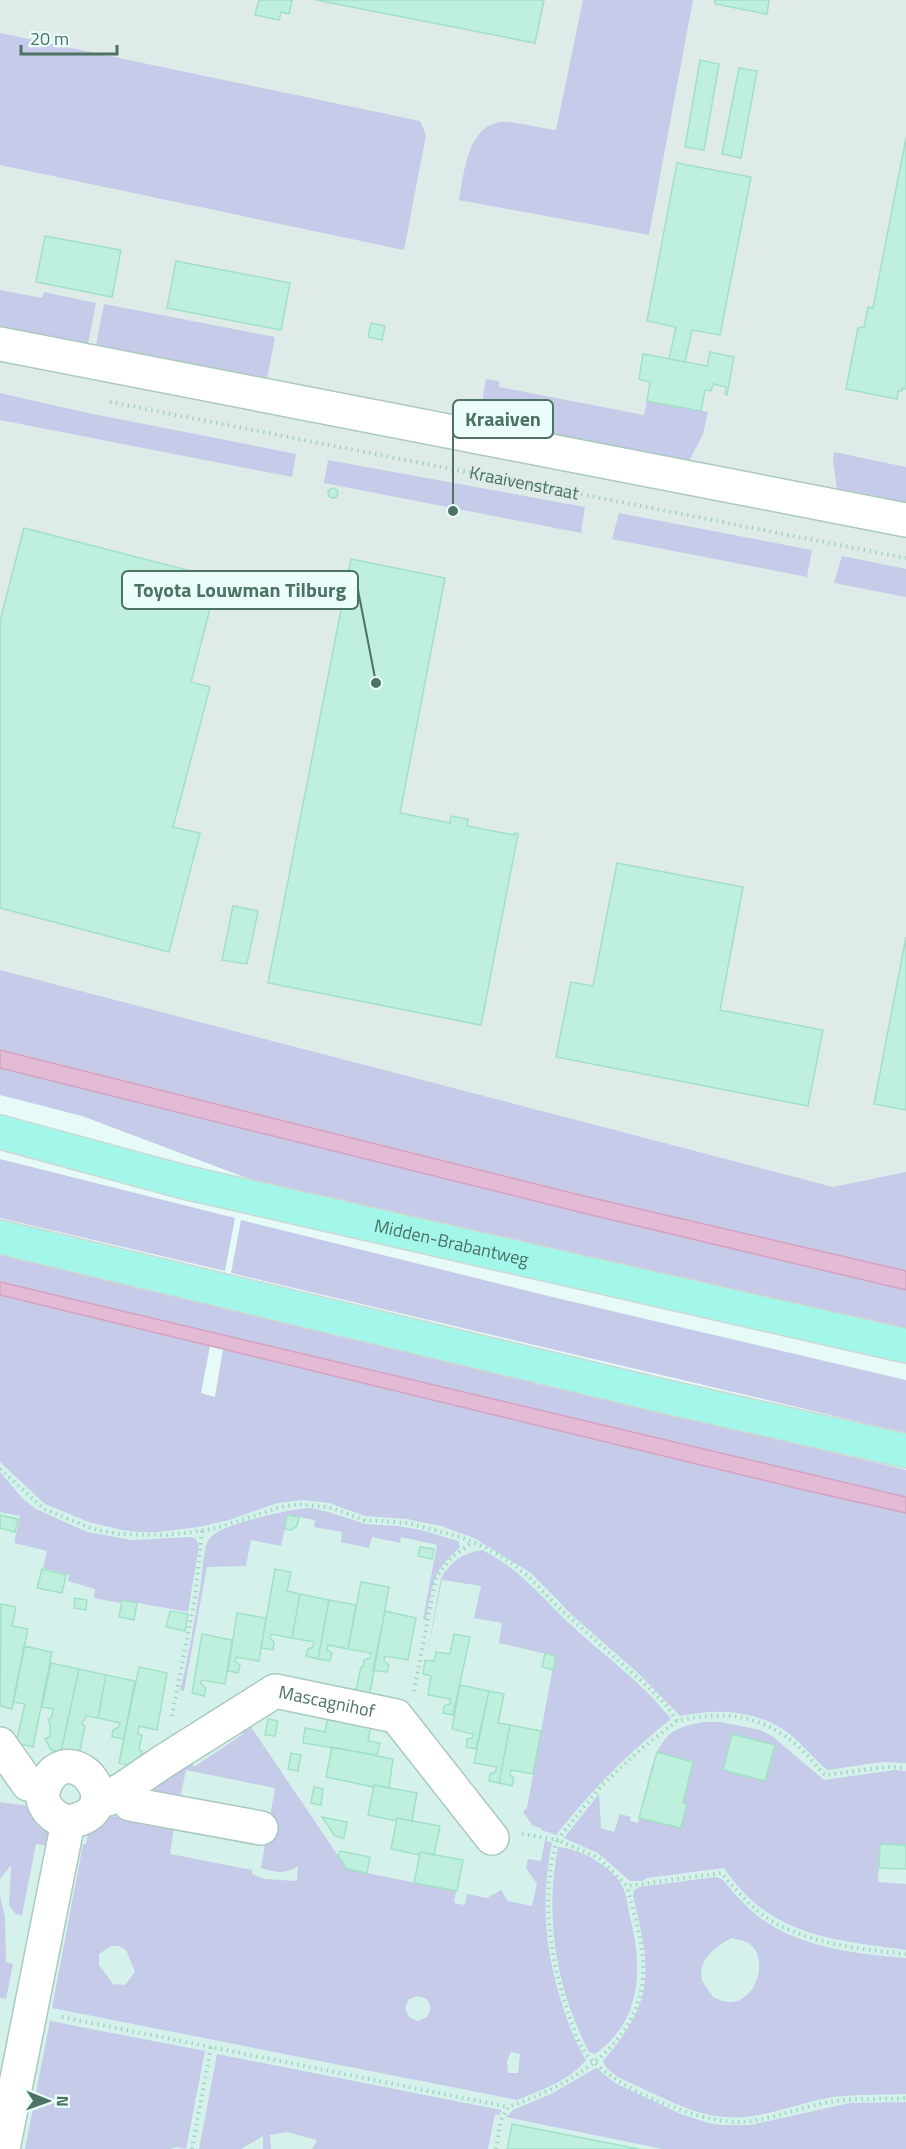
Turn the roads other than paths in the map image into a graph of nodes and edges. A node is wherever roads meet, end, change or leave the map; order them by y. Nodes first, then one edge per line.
1 (0, 344) edge
2 (906, 520) edge
3 (0, 1132) edge
4 (0, 1237) edge
5 (906, 1346) edge
6 (906, 1451) edge
7 (0, 1744) edge
8 (44, 1788) junction
9 (109, 1794) junction
10 (68, 1822) junction
11 (261, 1828) dead end
12 (492, 1838) dead end
13 (3, 2149) edge

1 - 2 street, Kraaivenstraat
3 - 5 main road, Midden-Brabantweg
4 - 6 main road
7 - 8 street
8 - 9 street
8 - 10 street
9 - 10 street, Mascagnihof
9 - 11 street
9 - 12 street, Mascagnihof
10 - 13 street

